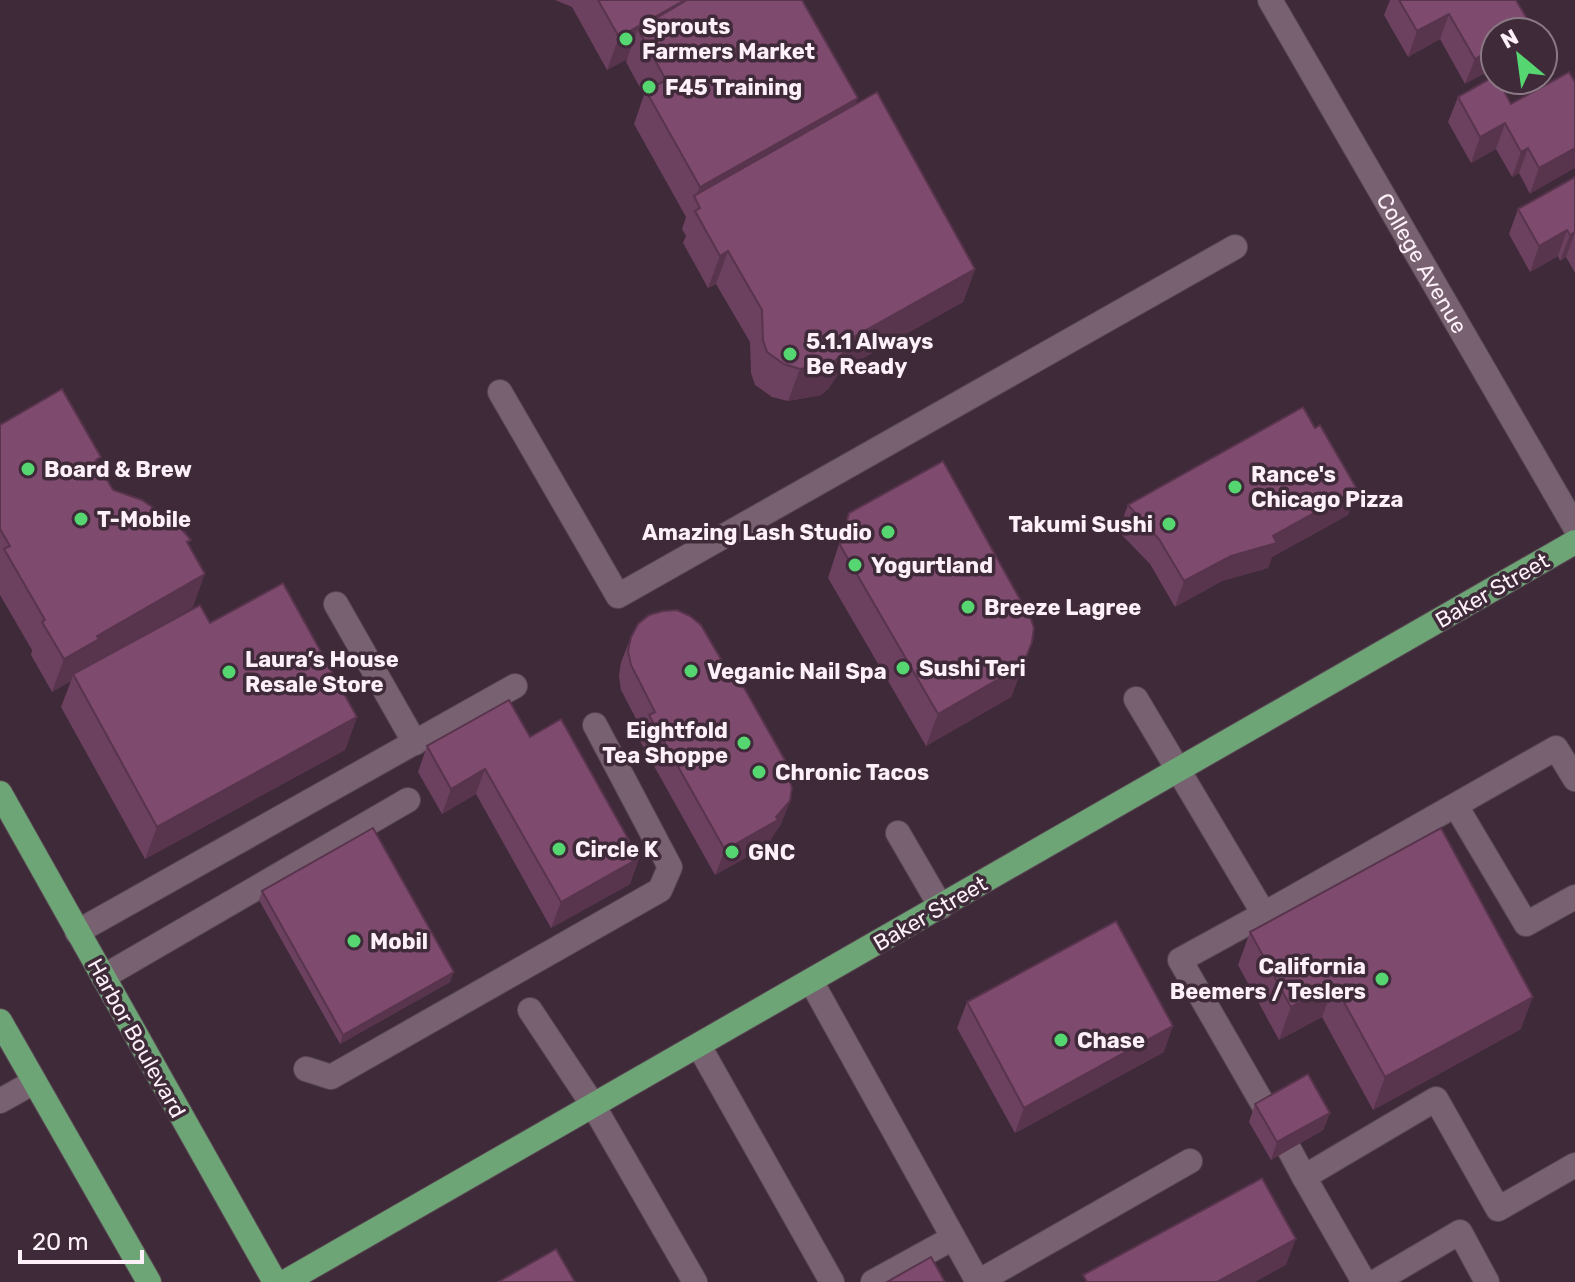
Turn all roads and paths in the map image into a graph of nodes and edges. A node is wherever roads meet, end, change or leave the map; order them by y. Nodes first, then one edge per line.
1 (1270, 0) edge
2 (1235, 247) dead end
3 (500, 392) dead end
4 (1575, 527) edge
5 (1575, 542) edge
6 (336, 604) dead end
7 (515, 686) dead end
8 (1136, 699) dead end
9 (595, 725) dead end
10 (415, 743) junction
11 (1177, 771) junction
12 (1575, 779) edge
13 (0, 793) edge
14 (408, 800) dead end
15 (1456, 806) junction
16 (898, 833) dead end
17 (1575, 897) edge
18 (941, 907) junction
19 (1264, 914) junction
20 (77, 932) junction
21 (103, 977) junction
22 (811, 981) junction
23 (530, 1010) dead end
24 (0, 1021) edge
25 (699, 1046) junction
26 (306, 1069) dead end
27 (34, 1082) junction
28 (0, 1101) edge
29 (593, 1105) junction
30 (1267, 1111) edge
31 (1289, 1149) edge
32 (1190, 1161) dead end
33 (1575, 1165) edge
34 (1304, 1177) junction
35 (1498, 1209) junction
36 (1460, 1232) junction
37 (953, 1238) junction
38 (1359, 1279) edge
39 (149, 1282) edge
40 (275, 1282) edge
41 (285, 1282) edge
42 (695, 1282) edge
43 (832, 1282) edge
44 (873, 1282) edge
45 (1487, 1282) edge

1 - 4 street, College Avenue
2 - 3 street
5 - 11 main road, Baker Street
6 - 10 street
7 - 10 street
8 - 11 street
9 - 26 street
10 - 20 street
11 - 18 main road, Baker Street
11 - 19 street
12 - 15 street
13 - 20 main road, Harbor Boulevard
14 - 21 street
15 - 17 street
15 - 19 street
16 - 18 street
18 - 22 main road, Baker Street
19 - 30 street
20 - 21 main road, Harbor Boulevard
21 - 40 main road, Harbor Boulevard
22 - 25 main road, Baker Street
22 - 37 street
23 - 29 street
24 - 27 main road
25 - 29 main road, Baker Street
25 - 43 street
27 - 28 street
27 - 39 main road
29 - 41 main road, Baker Street
29 - 42 street
31 - 34 street
32 - 37 street
33 - 35 street
34 - 35 street
34 - 38 street
35 - 36 street
36 - 38 street
36 - 45 street
37 - 44 street

